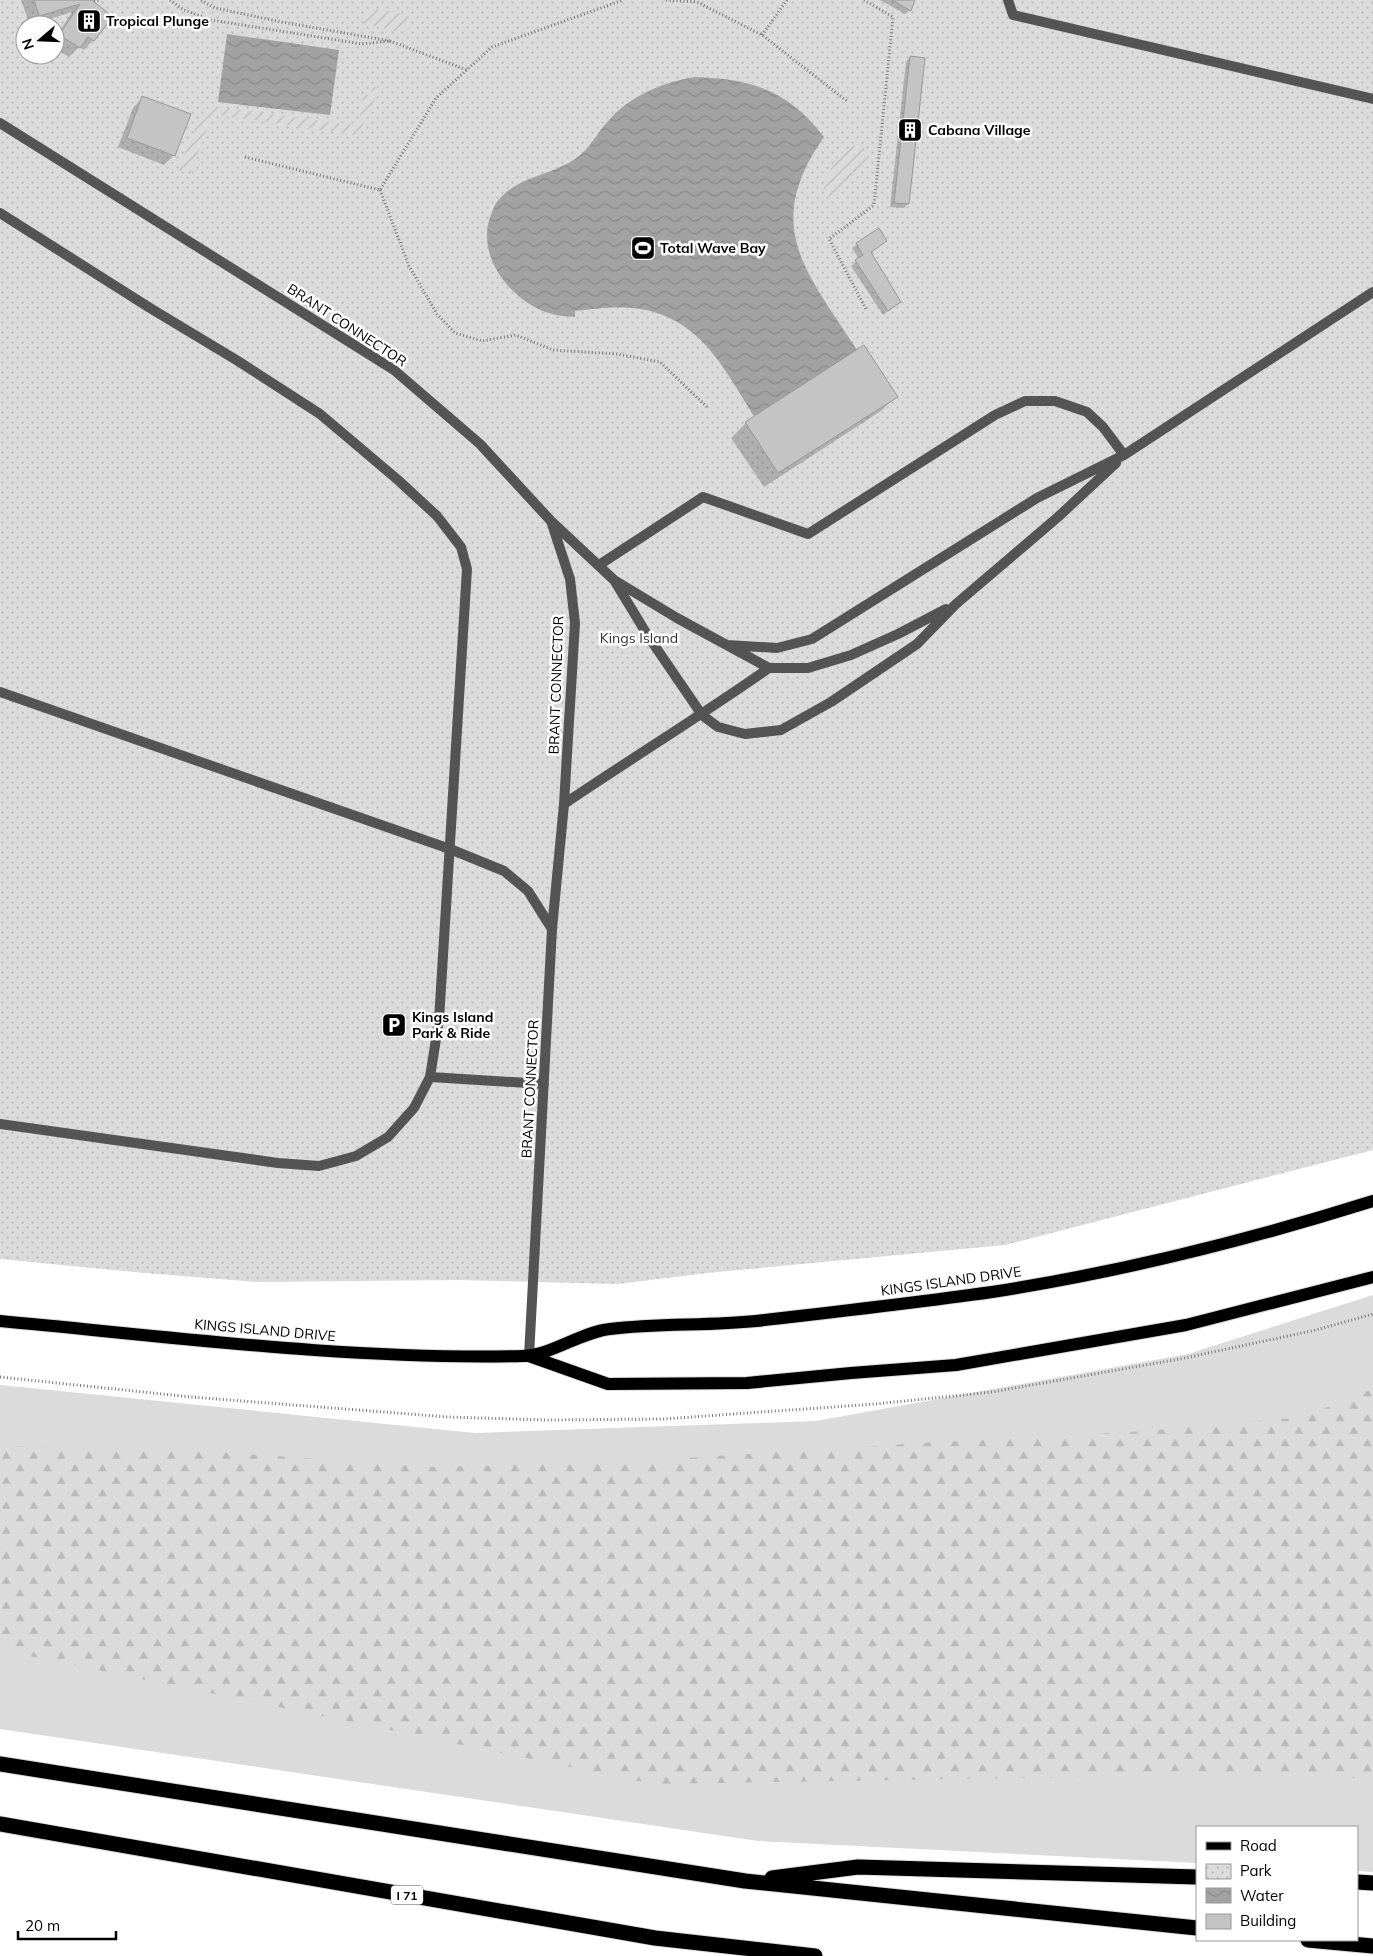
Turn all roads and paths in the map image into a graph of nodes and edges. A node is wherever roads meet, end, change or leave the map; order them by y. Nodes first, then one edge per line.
1 (100, 0) edge
2 (170, 0) edge
3 (201, 0) edge
4 (623, 0) edge
5 (666, 0) edge
6 (787, 0) edge
7 (864, 0) edge
8 (1008, 0) edge
9 (94, 2) dead end
10 (762, 35) junction
11 (390, 41) junction
12 (467, 70) junction
13 (1373, 99) edge
14 (847, 101) dead end
15 (0, 122) edge
16 (245, 157) dead end
17 (380, 190) junction
18 (0, 213) edge
19 (1373, 292) edge
20 (867, 311) dead end
21 (706, 407) dead end
22 (1124, 455) junction
23 (552, 521) junction
24 (599, 565) junction
25 (614, 580) junction
26 (956, 604) junction
27 (726, 645) junction
28 (769, 668) junction
29 (0, 692) edge
30 (702, 715) junction
31 (564, 804) junction
32 (450, 849) junction
33 (552, 929) junction
34 (430, 1077) junction
35 (544, 1084) junction
36 (0, 1124) edge
37 (1373, 1201) edge
38 (1373, 1278) edge
39 (0, 1321) edge
40 (529, 1356) junction
41 (0, 1764) edge
42 (0, 1824) edge
43 (1196, 1877) edge
44 (746, 1881) junction
45 (1358, 1882) edge
46 (1373, 1883) edge
47 (1196, 1928) edge
48 (1319, 1941) edge
49 (1373, 1946) edge
50 (815, 1956) edge

1 - 9 path
2 - 11 path
3 - 11 path
4 - 12 path
5 - 10 path
6 - 10 path
7 - 20 path
8 - 13 lane
10 - 14 path
11 - 12 path
12 - 17 path
15 - 23 lane, BRANT CONNECTOR
16 - 17 path
17 - 21 path
18 - 32 lane
19 - 22 lane
22 - 24 lane
22 - 26 lane
22 - 27 lane
23 - 24 lane
23 - 31 lane, BRANT CONNECTOR
24 - 25 lane
25 - 27 lane
25 - 30 lane
26 - 28 lane
26 - 30 lane
27 - 28 lane
28 - 30 lane
29 - 32 lane
30 - 31 lane
31 - 33 lane, BRANT CONNECTOR
32 - 33 lane
32 - 34 lane
33 - 35 lane, BRANT CONNECTOR
34 - 35 lane
34 - 36 lane
35 - 40 lane, BRANT CONNECTOR
37 - 40 main road, KINGS ISLAND DRIVE
38 - 40 main road, KINGS ISLAND DRIVE
39 - 40 main road, KINGS ISLAND DRIVE
41 - 44 highway
42 - 50 highway, I 71
43 - 44 highway
44 - 47 highway
45 - 46 highway
48 - 49 highway

